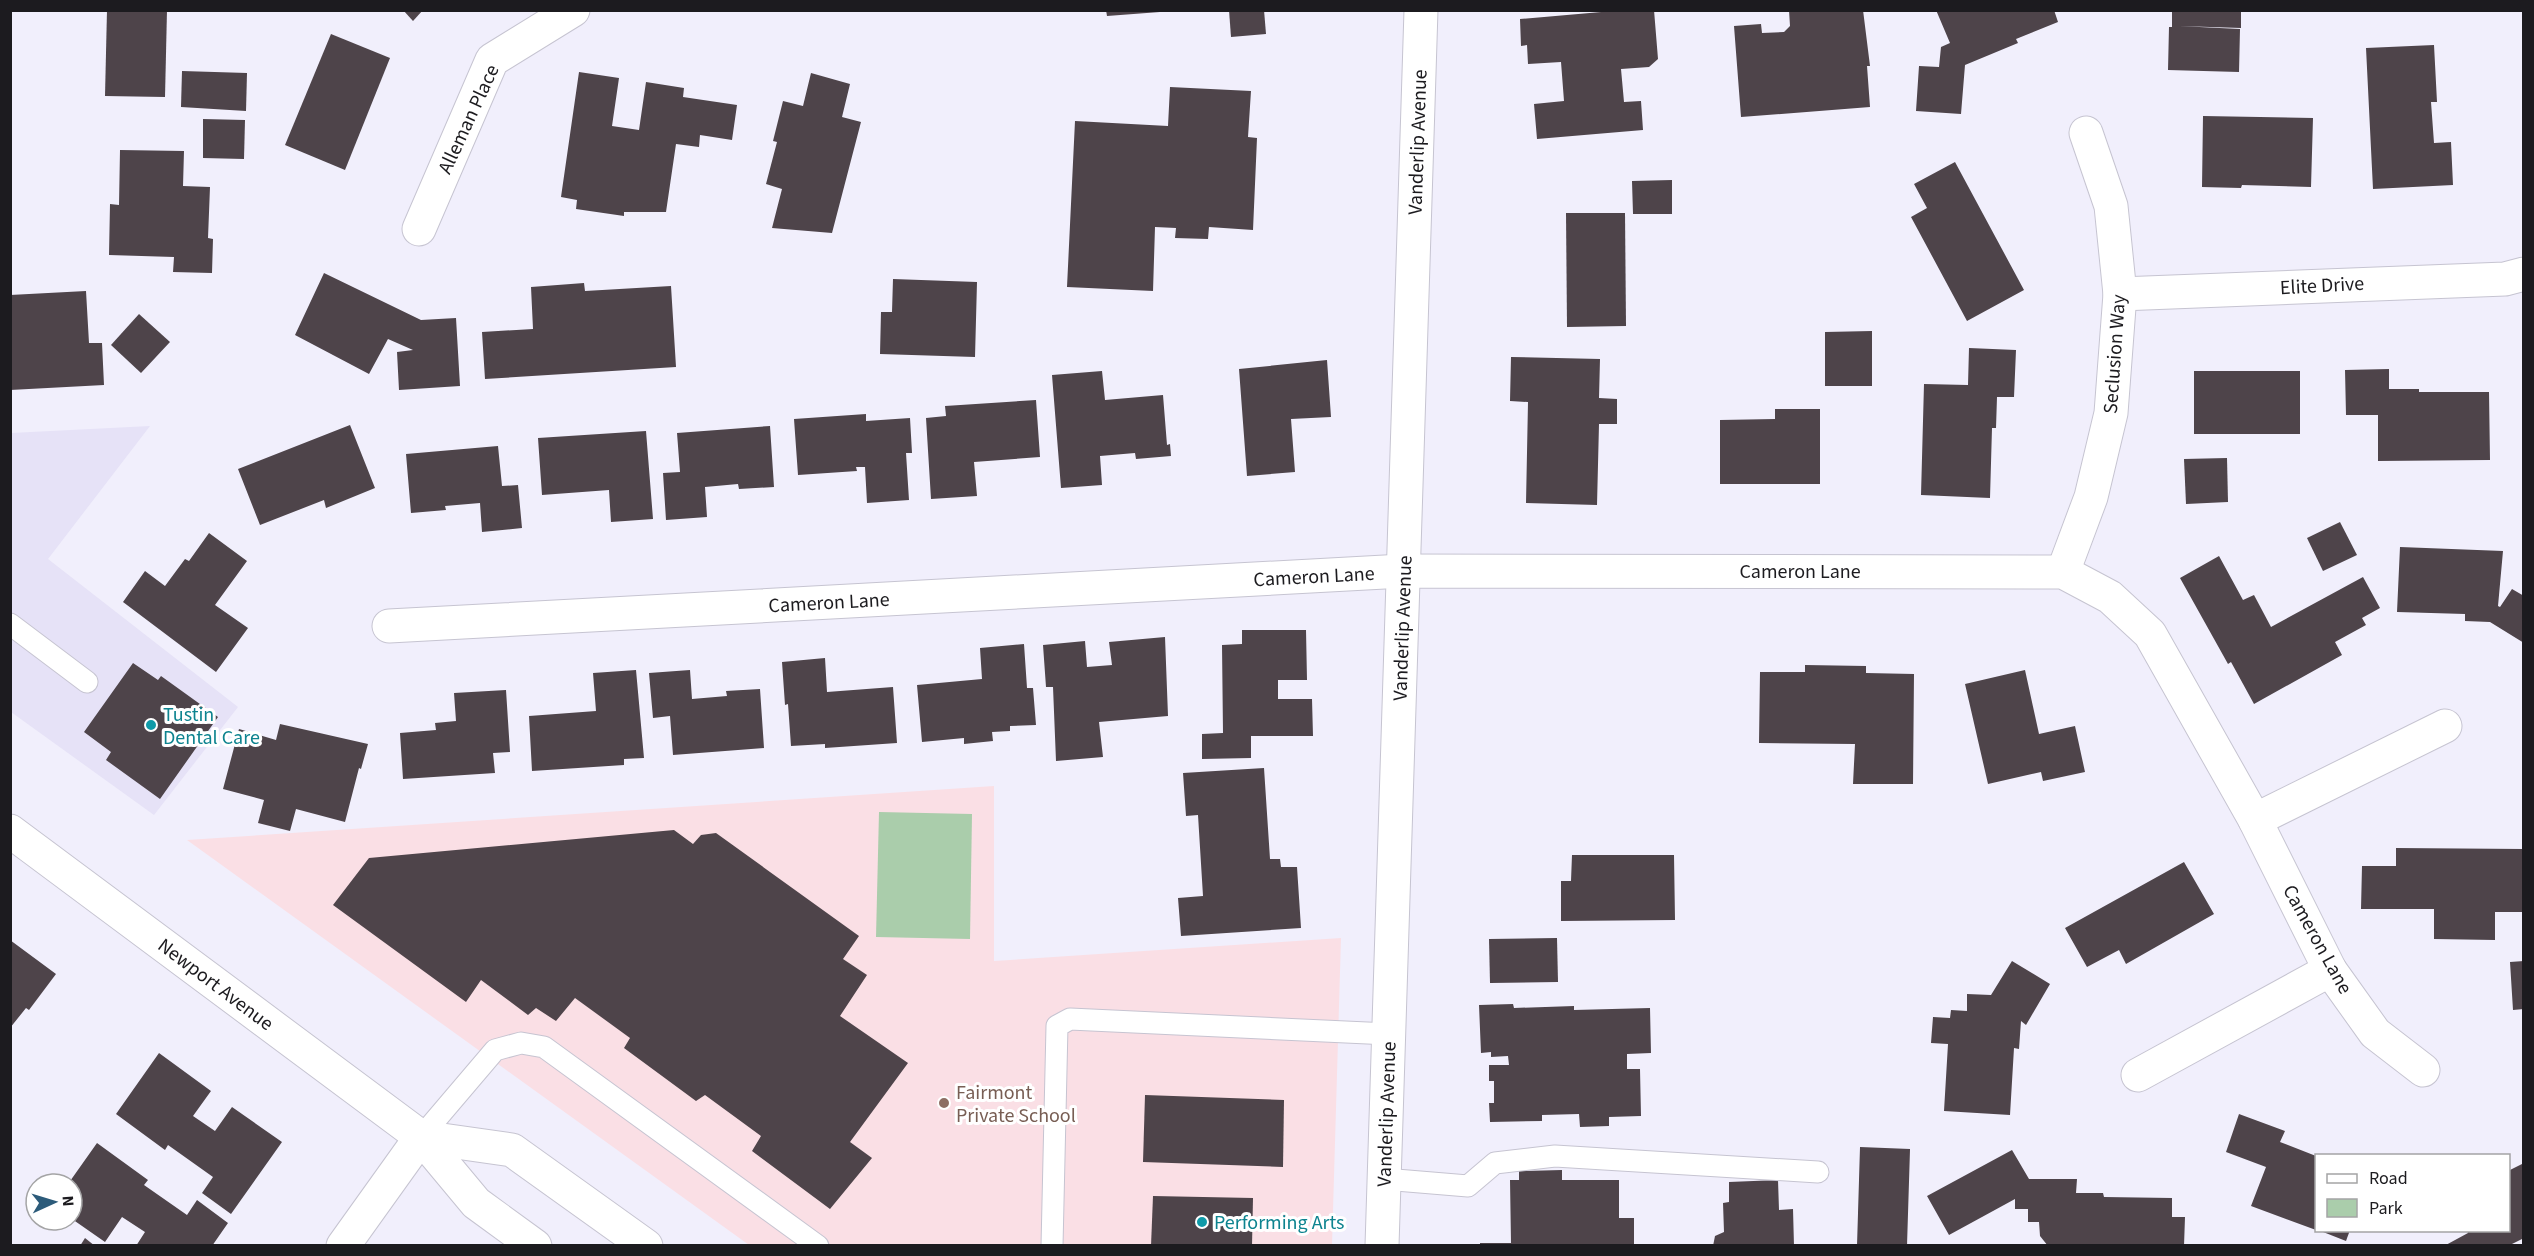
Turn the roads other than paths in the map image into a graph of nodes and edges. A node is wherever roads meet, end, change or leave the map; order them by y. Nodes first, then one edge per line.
1 (573, 10) edge
2 (1421, 10) edge
3 (2086, 133) dead end
4 (419, 229) dead end
5 (2523, 274) edge
6 (2120, 294) junction
7 (1403, 571) junction
8 (2063, 572) junction
9 (10, 624) edge
10 (389, 626) dead end
11 (87, 682) dead end
12 (2445, 726) dead end
13 (2254, 820) junction
14 (10, 831) edge
15 (2330, 970) junction
16 (1389, 1034) junction
17 (2423, 1070) dead end
18 (2138, 1075) dead end
19 (421, 1137) junction
20 (1818, 1172) dead end
21 (1384, 1179) junction
22 (343, 1245) edge
23 (535, 1245) edge
24 (646, 1245) edge
25 (818, 1245) edge
26 (1052, 1245) edge
27 (1382, 1245) edge

1 - 4 street, Alleman Place
2 - 7 street, Vanderlip Avenue
3 - 6 street, Seclusion Way
5 - 6 street, Elite Drive
6 - 8 street, Seclusion Way
7 - 8 street, Cameron Lane
7 - 10 street, Cameron Lane
7 - 16 street, Vanderlip Avenue
8 - 13 street, Cameron Lane
9 - 11 lane
12 - 13 street
13 - 15 street, Cameron Lane
14 - 19 street, Newport Avenue
15 - 17 street, Cameron Lane
15 - 18 street
16 - 21 street, Vanderlip Avenue
16 - 26 lane
19 - 22 street
19 - 23 street, Newport Avenue
19 - 24 street, Newport Avenue
19 - 25 lane
20 - 21 lane
21 - 27 street, Vanderlip Avenue

